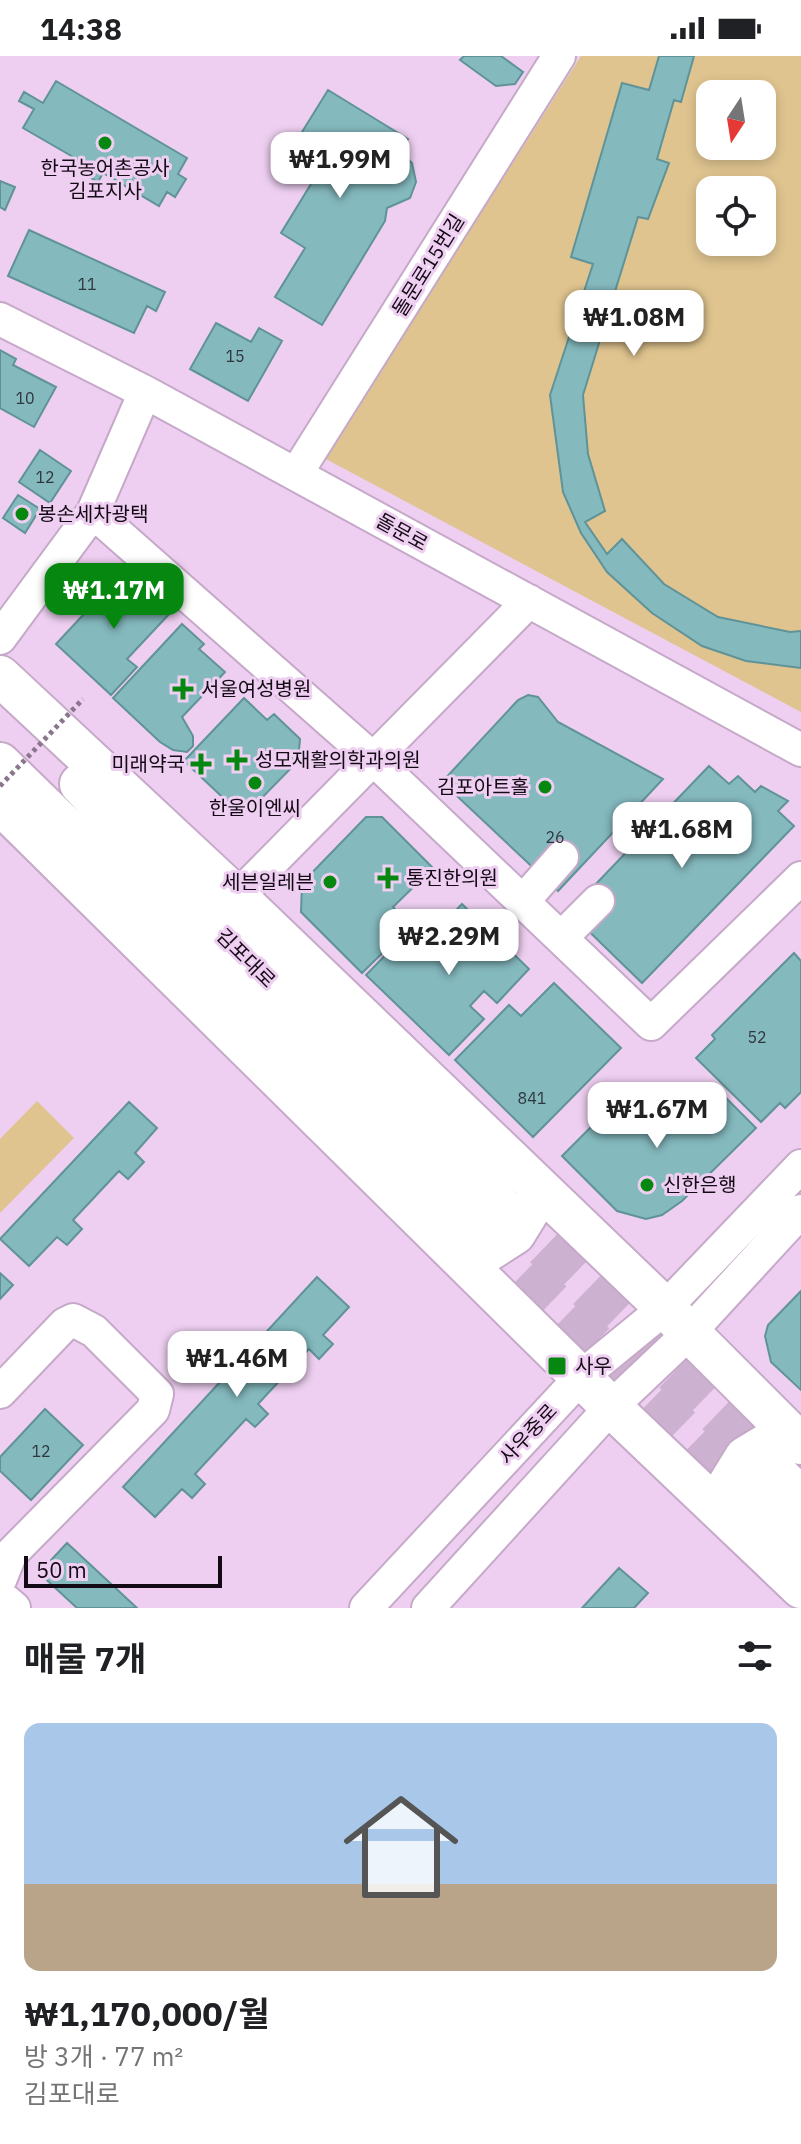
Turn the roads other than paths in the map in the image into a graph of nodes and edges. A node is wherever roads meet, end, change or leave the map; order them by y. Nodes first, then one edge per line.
1 (559, 56) edge
2 (0, 319) edge
3 (145, 392) junction
4 (296, 474) junction
5 (93, 512) junction
6 (529, 601) junction
7 (0, 638) edge
8 (0, 676) edge
9 (0, 701) edge
10 (801, 750) edge
11 (372, 758) junction
12 (0, 763) edge
13 (0, 804) edge
14 (562, 857) dead end
15 (801, 878) edge
16 (532, 891) dead end
17 (237, 897) junction
18 (598, 901) dead end
19 (570, 929) dead end
20 (801, 1166) edge
21 (542, 1190) junction
22 (801, 1211) edge
23 (483, 1234) junction
24 (677, 1321) junction
25 (582, 1376) junction
26 (0, 1392) edge
27 (611, 1407) junction
28 (771, 1473) edge
29 (801, 1543) edge
30 (0, 1580) edge
31 (801, 1588) edge
32 (0, 1596) edge
33 (14, 1608) edge
34 (366, 1608) edge
35 (428, 1608) edge

1 - 4 street, 돌문로15번길
2 - 3 street, 돌문로
3 - 4 street, 돌문로
3 - 5 street
4 - 6 street, 돌문로
5 - 7 street
5 - 11 street
6 - 10 street, 돌문로
6 - 11 street
8 - 17 main road
9 - 23 main road, 김포대로
11 - 15 street
11 - 17 street
12 - 23 main road, 김포대로
13 - 23 main road
14 - 16 street
17 - 21 main road
18 - 19 street
20 - 24 street, 사우중로
21 - 23 main road
21 - 24 main road
22 - 24 street, 사우중로
23 - 25 main road
24 - 25 street, 사우중로
24 - 27 street, 사우중로
24 - 28 main road
25 - 27 main road
25 - 34 street, 사우중로
26 - 30 street
27 - 28 main road
27 - 35 street, 사우중로
28 - 29 main road
28 - 31 main road
32 - 33 street

